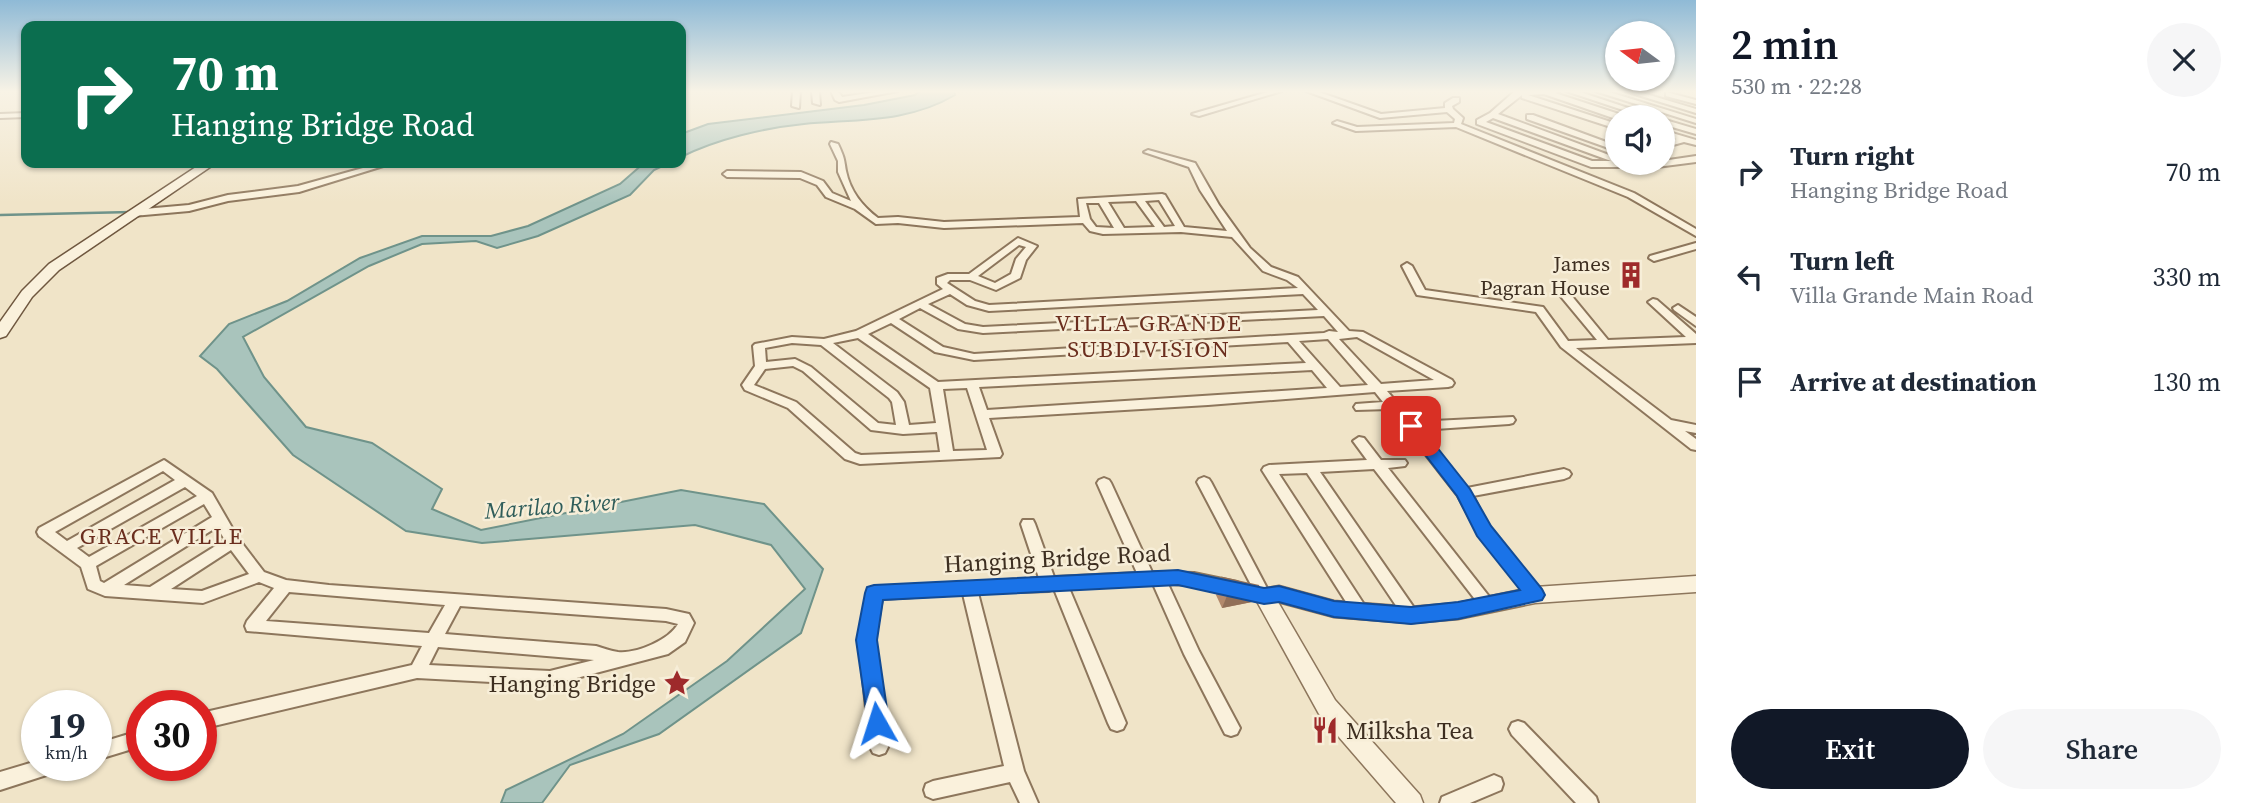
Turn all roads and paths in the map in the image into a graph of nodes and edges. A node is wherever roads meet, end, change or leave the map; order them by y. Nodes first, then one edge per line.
1 (1466, 128) edge
2 (1497, 128) edge
3 (1530, 128) edge
4 (1561, 128) edge
5 (1675, 136) edge
6 (1685, 139) junction
7 (1675, 142) edge
8 (1696, 143) edge
9 (835, 144) dead end
10 (1605, 145) edge
11 (1605, 150) edge
12 (1594, 151) junction
13 (1148, 152) dead end
14 (1605, 156) edge
15 (1696, 159) edge
16 (1675, 161) edge
17 (1682, 161) junction
18 (1591, 164) joint
19 (1605, 164) edge
20 (202, 168) edge
21 (372, 168) edge
22 (1696, 168) edge
23 (727, 174) dead end
24 (1138, 198) junction
25 (1102, 200) junction
26 (858, 207) junction
27 (134, 213) junction
28 (1085, 220) junction
29 (1161, 229) junction
30 (1181, 229) junction
31 (1693, 229) edge
32 (1121, 231) junction
33 (1236, 235) junction
34 (1696, 246) edge
35 (1005, 252) junction
36 (1021, 258) junction
37 (1654, 258) dead end
38 (1408, 266) dead end
39 (971, 277) junction
40 (996, 287) junction
41 (949, 290) junction
42 (1562, 290) dead end
43 (1305, 291) junction
44 (1653, 302) dead end
45 (920, 304) junction
46 (1002, 307) junction
47 (1678, 308) dead end
48 (1326, 313) junction
49 (891, 318) junction
50 (1696, 323) edge
51 (0, 333) edge
52 (1345, 333) junction
53 (860, 334) junction
54 (1329, 334) junction
55 (1290, 337) junction
56 (1696, 340) edge
57 (824, 342) junction
58 (1604, 342) junction
59 (1565, 345) junction
60 (761, 366) junction
61 (1314, 366) junction
62 (936, 387) junction
63 (973, 387) junction
64 (1379, 389) junction
65 (1337, 392) junction
66 (1392, 405) junction
67 (1360, 407) dead end
68 (982, 414) junction
69 (1509, 420) dead end
70 (1665, 424) junction
71 (1411, 426) junction
72 (942, 427) junction
73 (903, 429) junction
74 (1696, 429) edge
75 (1359, 441) dead end
76 (1696, 446) edge
77 (947, 454) junction
78 (1400, 463) dead end
79 (1375, 464) junction
80 (1311, 469) junction
81 (1564, 474) dead end
82 (186, 480) junction
83 (1204, 482) dead end
84 (1104, 483) dead end
85 (1464, 493) junction
86 (207, 496) junction
87 (219, 519) junction
88 (1028, 524) dead end
89 (233, 542) junction
90 (66, 548) junction
91 (88, 564) junction
92 (259, 576) junction
93 (1153, 578) junction
94 (1054, 584) junction
95 (1696, 584) edge
96 (285, 586) junction
97 (969, 589) junction
98 (105, 590) junction
99 (874, 593) joint
100 (151, 594) junction
101 (1535, 595) junction
102 (1264, 596) junction
103 (456, 600) junction
104 (1486, 603) junction
105 (1361, 612) junction
106 (1411, 615) junction
107 (434, 641) junction
108 (621, 660) junction
109 (417, 671) junction
110 (217, 717) edge
111 (1118, 723) dead end
112 (1231, 728) dead end
113 (1518, 729) dead end
114 (879, 747) dead end
115 (1015, 772) junction
116 (21, 775) edge
117 (0, 781) edge
118 (1494, 784) dead end
119 (933, 790) dead end
120 (1030, 803) edge
121 (1411, 803) edge
122 (1449, 803) edge
123 (1590, 803) edge

1 - 31 street
2 - 18 street
3 - 12 street
4 - 10 street
5 - 6 street
6 - 7 street
6 - 8 street
9 - 26 street
11 - 12 street
12 - 14 street
13 - 33 street
15 - 17 street
16 - 17 street
17 - 22 street
18 - 19 street
20 - 27 main road
21 - 27 street
23 - 26 street
24 - 25 street
24 - 29 street
24 - 30 street
25 - 28 street
25 - 32 street
26 - 28 street
27 - 51 main road
28 - 32 street
29 - 30 street
29 - 32 street
30 - 33 street
33 - 43 street
34 - 37 street
35 - 36 street
35 - 36 street
35 - 39 street
36 - 40 street
38 - 59 street
39 - 40 street
39 - 41 street
40 - 46 street
41 - 45 street
41 - 46 street
42 - 58 street
43 - 46 street
43 - 48 street
44 - 56 street
45 - 48 street
45 - 49 street
47 - 50 street
48 - 52 street
49 - 53 street
49 - 55 street
52 - 54 street
52 - 64 street
53 - 57 street
53 - 62 street
54 - 55 street
54 - 64 street
55 - 61 street
56 - 58 street
57 - 60 street
57 - 73 street
58 - 59 street
59 - 70 street
60 - 73 street
60 - 77 street
61 - 63 street
61 - 65 street
62 - 63 street
62 - 72 street
63 - 68 street
64 - 65 street
64 - 66 street
65 - 68 street
66 - 67 street
66 - 71 street
68 - 77 street
69 - 71 street
70 - 74 street
70 - 76 street
71 - 85 street
72 - 73 street
72 - 77 street
75 - 79 street
78 - 79 street
79 - 80 street
79 - 104 street
80 - 105 street
80 - 106 street
81 - 85 street
82 - 86 street
82 - 90 street
82 - 90 street
83 - 102 street
84 - 93 street
85 - 101 street
86 - 87 street
86 - 91 street
87 - 89 street
87 - 98 street
88 - 94 street
89 - 92 street
89 - 100 street
90 - 91 street
91 - 98 street
92 - 96 street
92 - 100 street
93 - 94 street, Hanging Bridge Road
93 - 102 street, Hanging Bridge Road
93 - 112 street
94 - 97 street, Hanging Bridge Road
94 - 111 street
95 - 101 street, Hanging Bridge Road
96 - 103 street
96 - 107 street
97 - 99 street, Hanging Bridge Road
97 - 115 street
98 - 100 street
99 - 114 street
101 - 104 street, Hanging Bridge Road
102 - 105 street, Hanging Bridge Road
102 - 121 street
103 - 107 street
103 - 108 street
104 - 106 street, Hanging Bridge Road
105 - 106 street, Hanging Bridge Road
107 - 108 street
107 - 109 street
108 - 109 street
109 - 110 street
113 - 123 street
115 - 119 street
115 - 120 street
116 - 117 street
118 - 122 street

